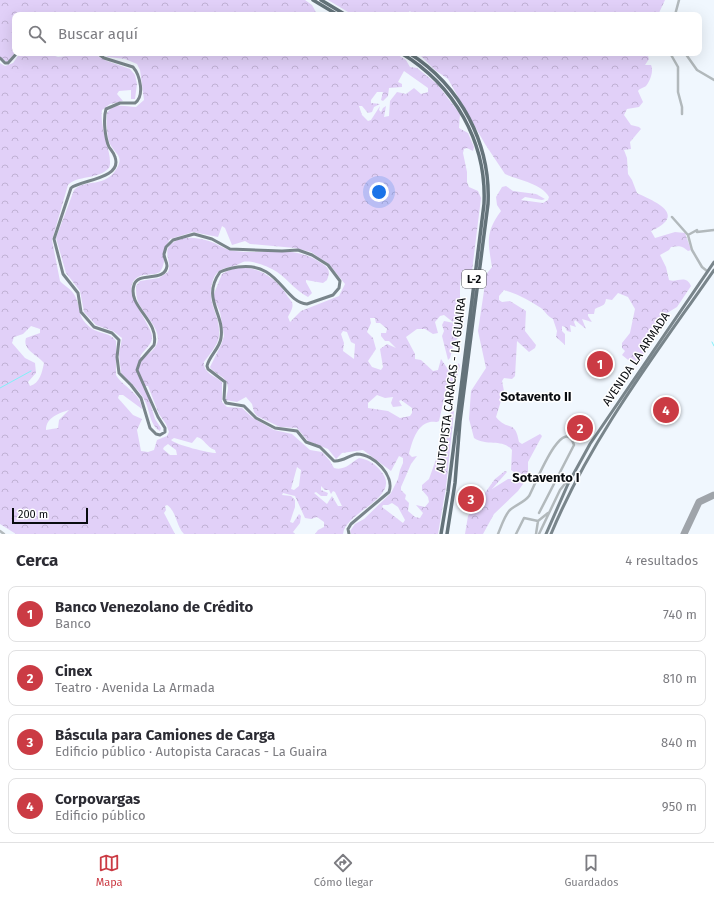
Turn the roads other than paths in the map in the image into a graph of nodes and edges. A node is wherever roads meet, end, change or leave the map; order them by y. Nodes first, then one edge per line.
1 (313, 0) edge
2 (321, 0) edge
3 (679, 0) edge
4 (333, 12) edge
5 (341, 12) edge
6 (676, 12) edge
7 (14, 56) edge
8 (101, 56) edge
9 (405, 56) edge
10 (413, 56) edge
11 (672, 56) edge
12 (687, 56) edge
13 (0, 58) edge
14 (714, 80) edge
15 (682, 114) dead end
16 (672, 217) dead end
17 (714, 230) edge
18 (688, 235) junction
19 (714, 262) edge
20 (714, 270) edge
21 (708, 271) junction
22 (574, 472) junction
23 (548, 512) junction
24 (539, 513) dead end
25 (538, 521) junction
26 (0, 531) edge
27 (4, 534) edge
28 (349, 534) edge
29 (441, 534) edge
30 (446, 534) edge
31 (498, 534) edge
32 (516, 534) edge
33 (537, 534) edge
34 (546, 534) edge
35 (551, 534) edge

1 - 4 highway
2 - 5 highway
3 - 6 street
7 - 13 main road
8 - 28 main road
9 - 29 highway, AUTOPISTA CARACAS - LA GUAIRA / L-2
10 - 30 highway, AUTOPISTA CARACAS - LA GUAIRA / L-2
11 - 15 street
12 - 14 street
16 - 18 street
17 - 18 street
18 - 21 street
19 - 21 main road, AVENIDA LA ARMADA
20 - 35 main road, AVENIDA LA ARMADA
21 - 22 main road, AVENIDA LA ARMADA
22 - 23 street
22 - 34 main road, AVENIDA LA ARMADA
23 - 25 street
23 - 33 street
24 - 31 street
25 - 32 street
25 - 33 street
26 - 27 street

